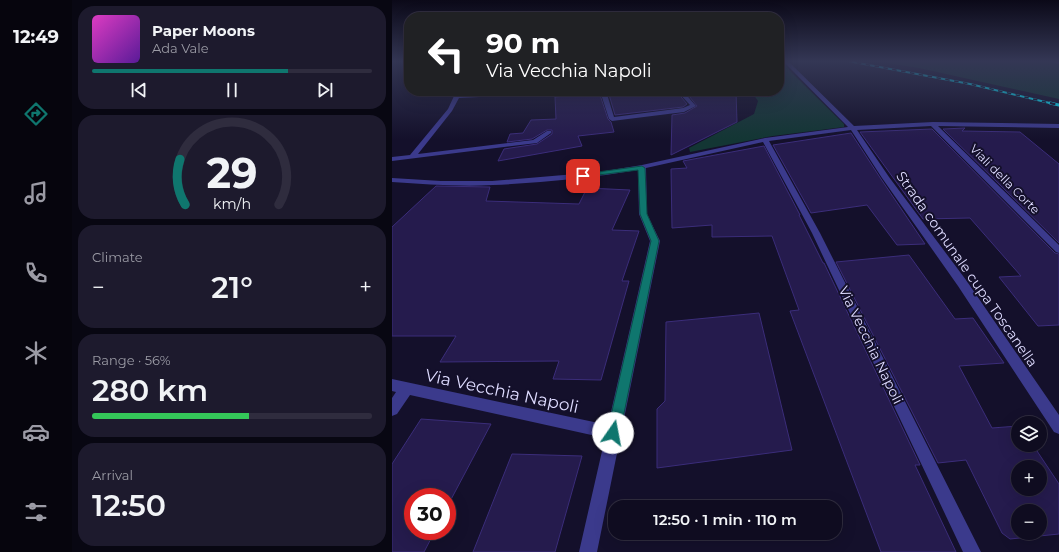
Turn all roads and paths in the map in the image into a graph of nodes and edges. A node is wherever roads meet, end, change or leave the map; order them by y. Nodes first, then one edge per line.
1 (810, 87) edge
2 (473, 96) edge
3 (605, 96) edge
4 (684, 96) edge
5 (456, 97) joint
6 (933, 124) junction
7 (1059, 126) edge
8 (853, 128) junction
9 (549, 132) dead end
10 (765, 140) junction
11 (413, 156) junction
12 (392, 159) edge
13 (642, 168) junction
14 (392, 180) edge
15 (1059, 250) edge
16 (392, 385) edge
17 (407, 388) junction
18 (392, 409) edge
19 (1059, 427) edge
20 (613, 433) junction
21 (588, 552) edge
22 (972, 552) edge

1 - 8 street, Strada comunale cupa Toscanella
2 - 5 street
3 - 4 street
5 - 11 street
6 - 7 street
6 - 8 street
6 - 15 street, Viali della Corte
8 - 10 street
8 - 19 street, Strada comunale cupa Toscanella
9 - 11 street
10 - 13 street
10 - 22 street, Via Vecchia Napoli
11 - 12 street
13 - 14 street
13 - 20 street
16 - 17 street, Via Vecchia Napoli
17 - 18 street, Via Vecchia Napoli
17 - 20 street, Via Vecchia Napoli
20 - 21 street

